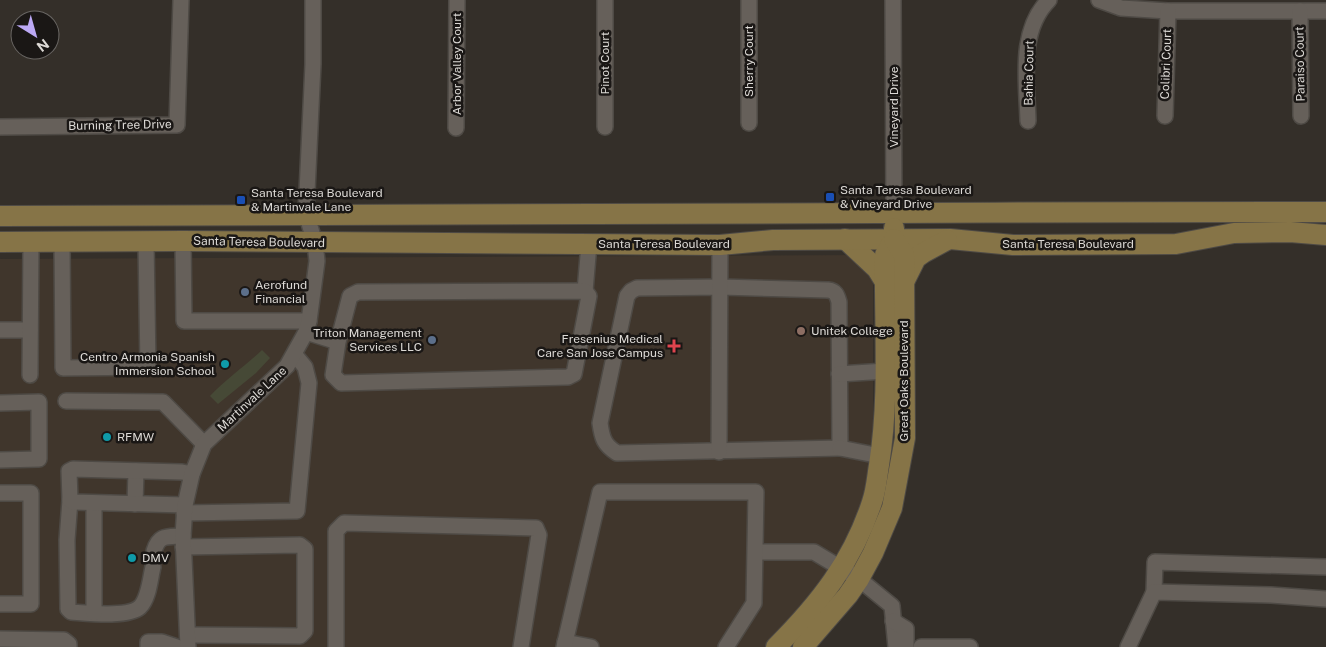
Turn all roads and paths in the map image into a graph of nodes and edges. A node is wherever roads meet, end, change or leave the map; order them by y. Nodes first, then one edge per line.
1 (180, 0) edge
2 (313, 0) edge
3 (457, 0) edge
4 (605, 0) edge
5 (749, 0) edge
6 (893, 0) edge
7 (1048, 0) edge
8 (1098, 0) edge
9 (1168, 11) junction
10 (1300, 11) junction
11 (1326, 11) edge
12 (1165, 116) dead end
13 (1301, 116) dead end
14 (1028, 121) dead end
15 (750, 123) dead end
16 (0, 127) edge
17 (605, 127) dead end
18 (456, 128) dead end
19 (1326, 212) edge
20 (306, 213) junction
21 (894, 214) junction
22 (0, 216) edge
23 (1326, 235) edge
24 (844, 239) junction
25 (894, 239) junction
26 (950, 239) junction
27 (0, 242) edge
28 (31, 242) junction
29 (62, 242) junction
30 (146, 242) junction
31 (183, 242) junction
32 (315, 243) junction
33 (589, 244) junction
34 (720, 245) junction
35 (894, 282) junction
36 (721, 286) junction
37 (585, 291) junction
38 (308, 327) junction
39 (0, 330) edge
40 (30, 330) junction
41 (338, 342) junction
42 (295, 355) junction
43 (886, 371) junction
44 (839, 374) junction
45 (30, 375) dead end
46 (66, 401) dead end
47 (0, 403) edge
48 (204, 444) junction
49 (840, 448) junction
50 (719, 452) junction
51 (880, 456) junction
52 (0, 460) edge
53 (136, 470) junction
54 (192, 474) junction
55 (0, 493) edge
56 (70, 500) junction
57 (94, 503) junction
58 (135, 504) junction
59 (185, 509) junction
60 (183, 542) junction
61 (154, 551) dead end
62 (756, 552) junction
63 (153, 567) dead end
64 (1326, 567) edge
65 (850, 574) junction
66 (1154, 592) junction
67 (1326, 600) edge
68 (0, 604) edge
69 (94, 613) junction
70 (893, 621) junction
71 (0, 638) edge
72 (188, 641) edge
73 (565, 645) edge
74 (70, 647) edge
75 (148, 647) edge
76 (177, 647) edge
77 (336, 647) edge
78 (521, 647) edge
79 (591, 647) edge
80 (726, 647) edge
81 (776, 647) edge
82 (803, 647) edge
83 (886, 647) edge
84 (896, 647) edge
85 (906, 647) edge
86 (920, 647) edge
87 (970, 647) edge
88 (1128, 647) edge

1 - 16 street, Burning Tree Drive
2 - 20 street, Martinvale Lane
3 - 18 street, Arbor Valley Court
4 - 17 street, Pinot Court
5 - 15 street, Sherry Court
6 - 21 street, Vineyard Drive
7 - 14 street, Bahia Court
8 - 9 street
9 - 10 street
9 - 12 street, Colibri Court
10 - 11 street
10 - 13 street, Paraiso Court
19 - 21 main road
20 - 21 main road
20 - 22 main road
20 - 32 street, Martinvale Lane
21 - 25 main road, Great Oaks Boulevard
23 - 26 main road, Santa Teresa Boulevard
24 - 25 main road, Santa Teresa Boulevard
24 - 34 main road, Santa Teresa Boulevard
24 - 35 main road
25 - 26 main road, Santa Teresa Boulevard
25 - 35 main road, Great Oaks Boulevard
26 - 35 main road
27 - 28 main road, Santa Teresa Boulevard
28 - 29 main road, Santa Teresa Boulevard
28 - 40 street
29 - 30 main road, Santa Teresa Boulevard
29 - 30 street
30 - 31 main road, Santa Teresa Boulevard
31 - 32 main road, Santa Teresa Boulevard
31 - 38 street
32 - 33 main road, Santa Teresa Boulevard
32 - 38 street, Martinvale Lane
33 - 34 main road, Santa Teresa Boulevard
33 - 37 street
34 - 36 street
35 - 43 main road, Great Oaks Boulevard
35 - 65 main road, Great Oaks Boulevard
36 - 44 street
36 - 50 street
36 - 50 street
37 - 41 street
37 - 41 street
38 - 41 street
38 - 42 street, Martinvale Lane
39 - 40 street
40 - 45 street
42 - 48 street, Martinvale Lane
42 - 59 street
43 - 44 street
43 - 51 main road, Great Oaks Boulevard
44 - 49 street
46 - 48 street
47 - 52 street
48 - 54 street, Martinvale Lane
49 - 50 street
49 - 51 street
51 - 65 main road, Great Oaks Boulevard
53 - 54 street
53 - 56 street
53 - 58 street
54 - 59 street, Martinvale Lane
55 - 68 street
56 - 57 street
56 - 69 street
57 - 58 street
57 - 69 street
58 - 59 street
59 - 60 street, Martinvale Lane
60 - 61 street
60 - 72 street, Martinvale Lane
60 - 72 street
62 - 65 street
62 - 73 street
62 - 80 street
63 - 69 street
64 - 66 street
65 - 70 street
65 - 81 main road, Great Oaks Boulevard
65 - 82 main road, Great Oaks Boulevard
66 - 67 street
66 - 88 street
70 - 83 street
70 - 84 street
70 - 85 street
71 - 74 street
73 - 79 street
75 - 76 street
77 - 78 street
86 - 87 street

